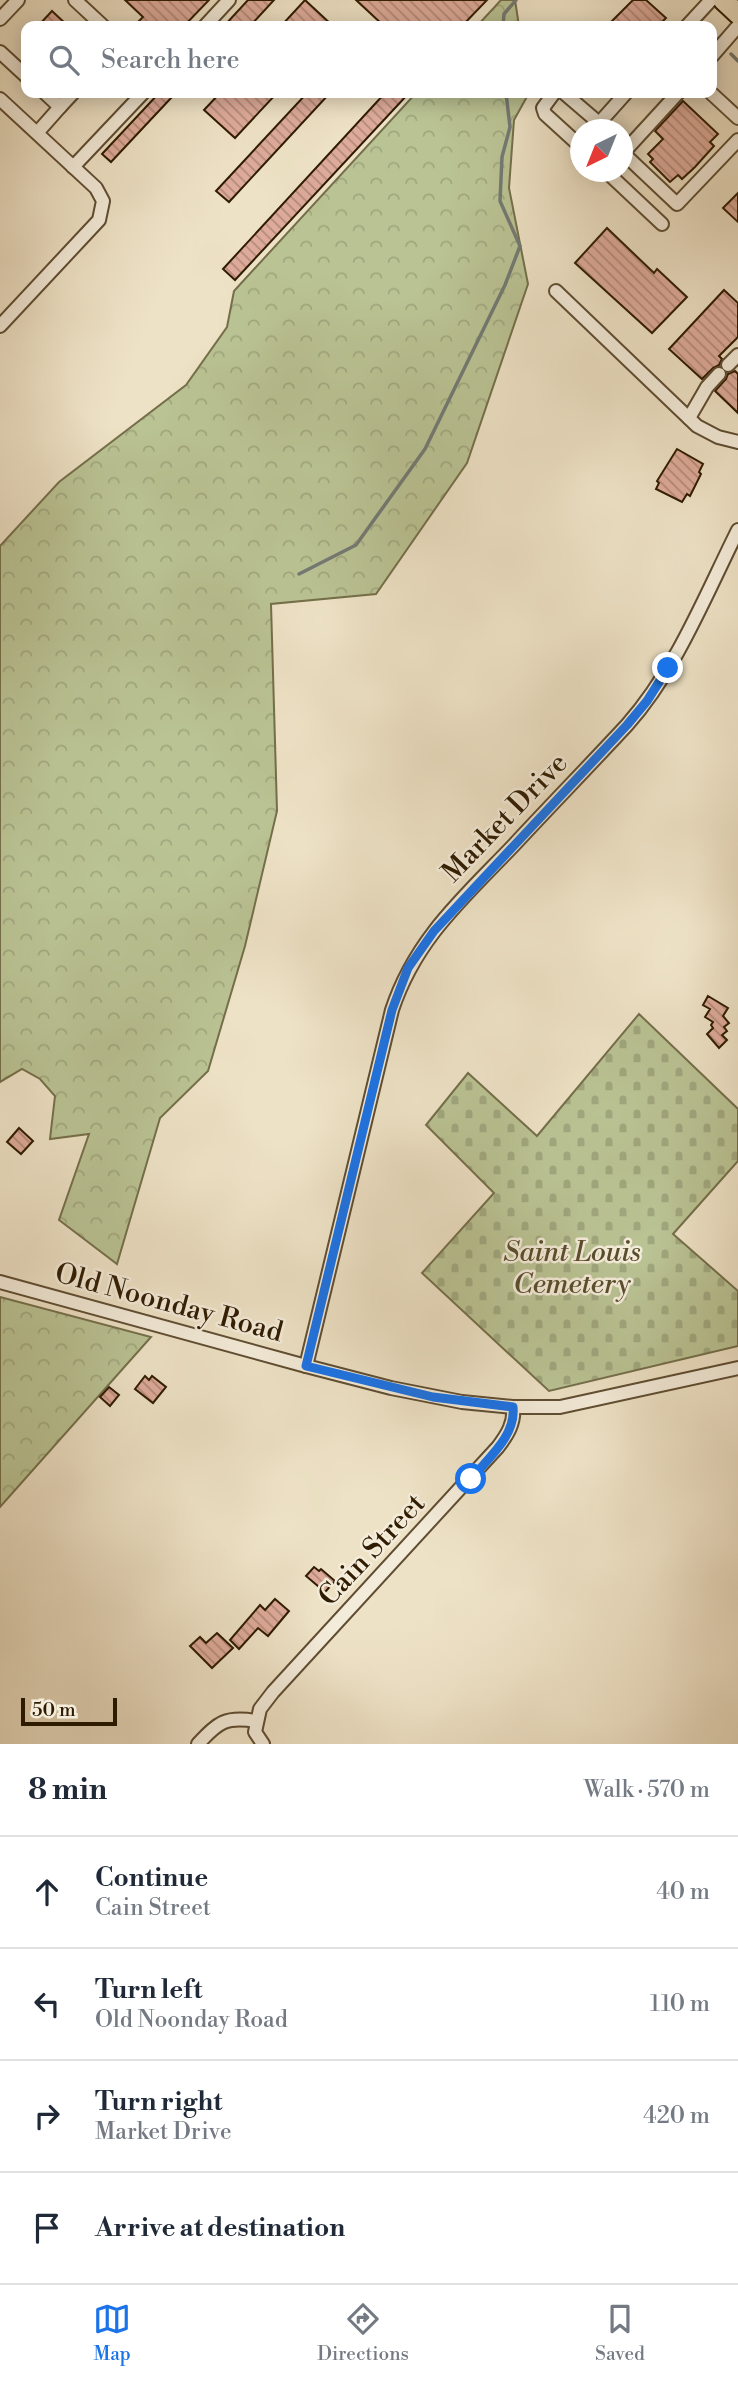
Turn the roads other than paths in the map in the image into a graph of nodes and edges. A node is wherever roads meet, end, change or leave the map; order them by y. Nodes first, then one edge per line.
1 (18, 0) edge
2 (75, 0) edge
3 (229, 0) edge
4 (710, 0) edge
5 (723, 0) edge
6 (738, 14) edge
7 (0, 19) edge
8 (98, 21) edge
9 (210, 21) edge
10 (691, 21) edge
11 (738, 26) edge
12 (717, 50) edge
13 (0, 52) edge
14 (21, 71) edge
15 (50, 98) edge
16 (68, 98) edge
17 (138, 98) edge
18 (550, 98) edge
19 (569, 98) edge
20 (621, 98) edge
21 (673, 98) edge
22 (716, 98) edge
23 (0, 99) edge
24 (60, 107) junction
25 (738, 118) edge
26 (589, 119) edge
27 (602, 119) edge
28 (37, 133) junction
29 (570, 137) edge
30 (738, 140) edge
31 (633, 142) edge
32 (633, 162) edge
33 (73, 167) junction
34 (617, 182) edge
35 (662, 224) dead end
36 (556, 291) dead end
37 (0, 326) edge
38 (738, 355) edge
39 (689, 418) junction
40 (738, 442) edge
41 (738, 530) edge
42 (0, 1282) edge
43 (306, 1366) junction
44 (738, 1368) edge
45 (513, 1407) junction
46 (256, 1721) junction
47 (198, 1744) edge
48 (263, 1744) edge

1 - 7 street
2 - 8 street
3 - 9 street
4 - 10 street
5 - 6 highway
11 - 12 street
13 - 14 street
15 - 24 street
16 - 24 street
17 - 33 street
18 - 29 street
19 - 26 street
20 - 27 street
21 - 31 street
22 - 25 street
23 - 28 street
24 - 28 street
28 - 33 street
30 - 32 street
33 - 37 street
34 - 35 street
36 - 39 street
38 - 39 street
39 - 40 street
41 - 43 street, Market Drive
42 - 43 street, Old Noonday Road
43 - 45 street, Old Noonday Road
44 - 45 street, Old Noonday Road
45 - 46 street, Cain Street
46 - 47 street
46 - 48 street

